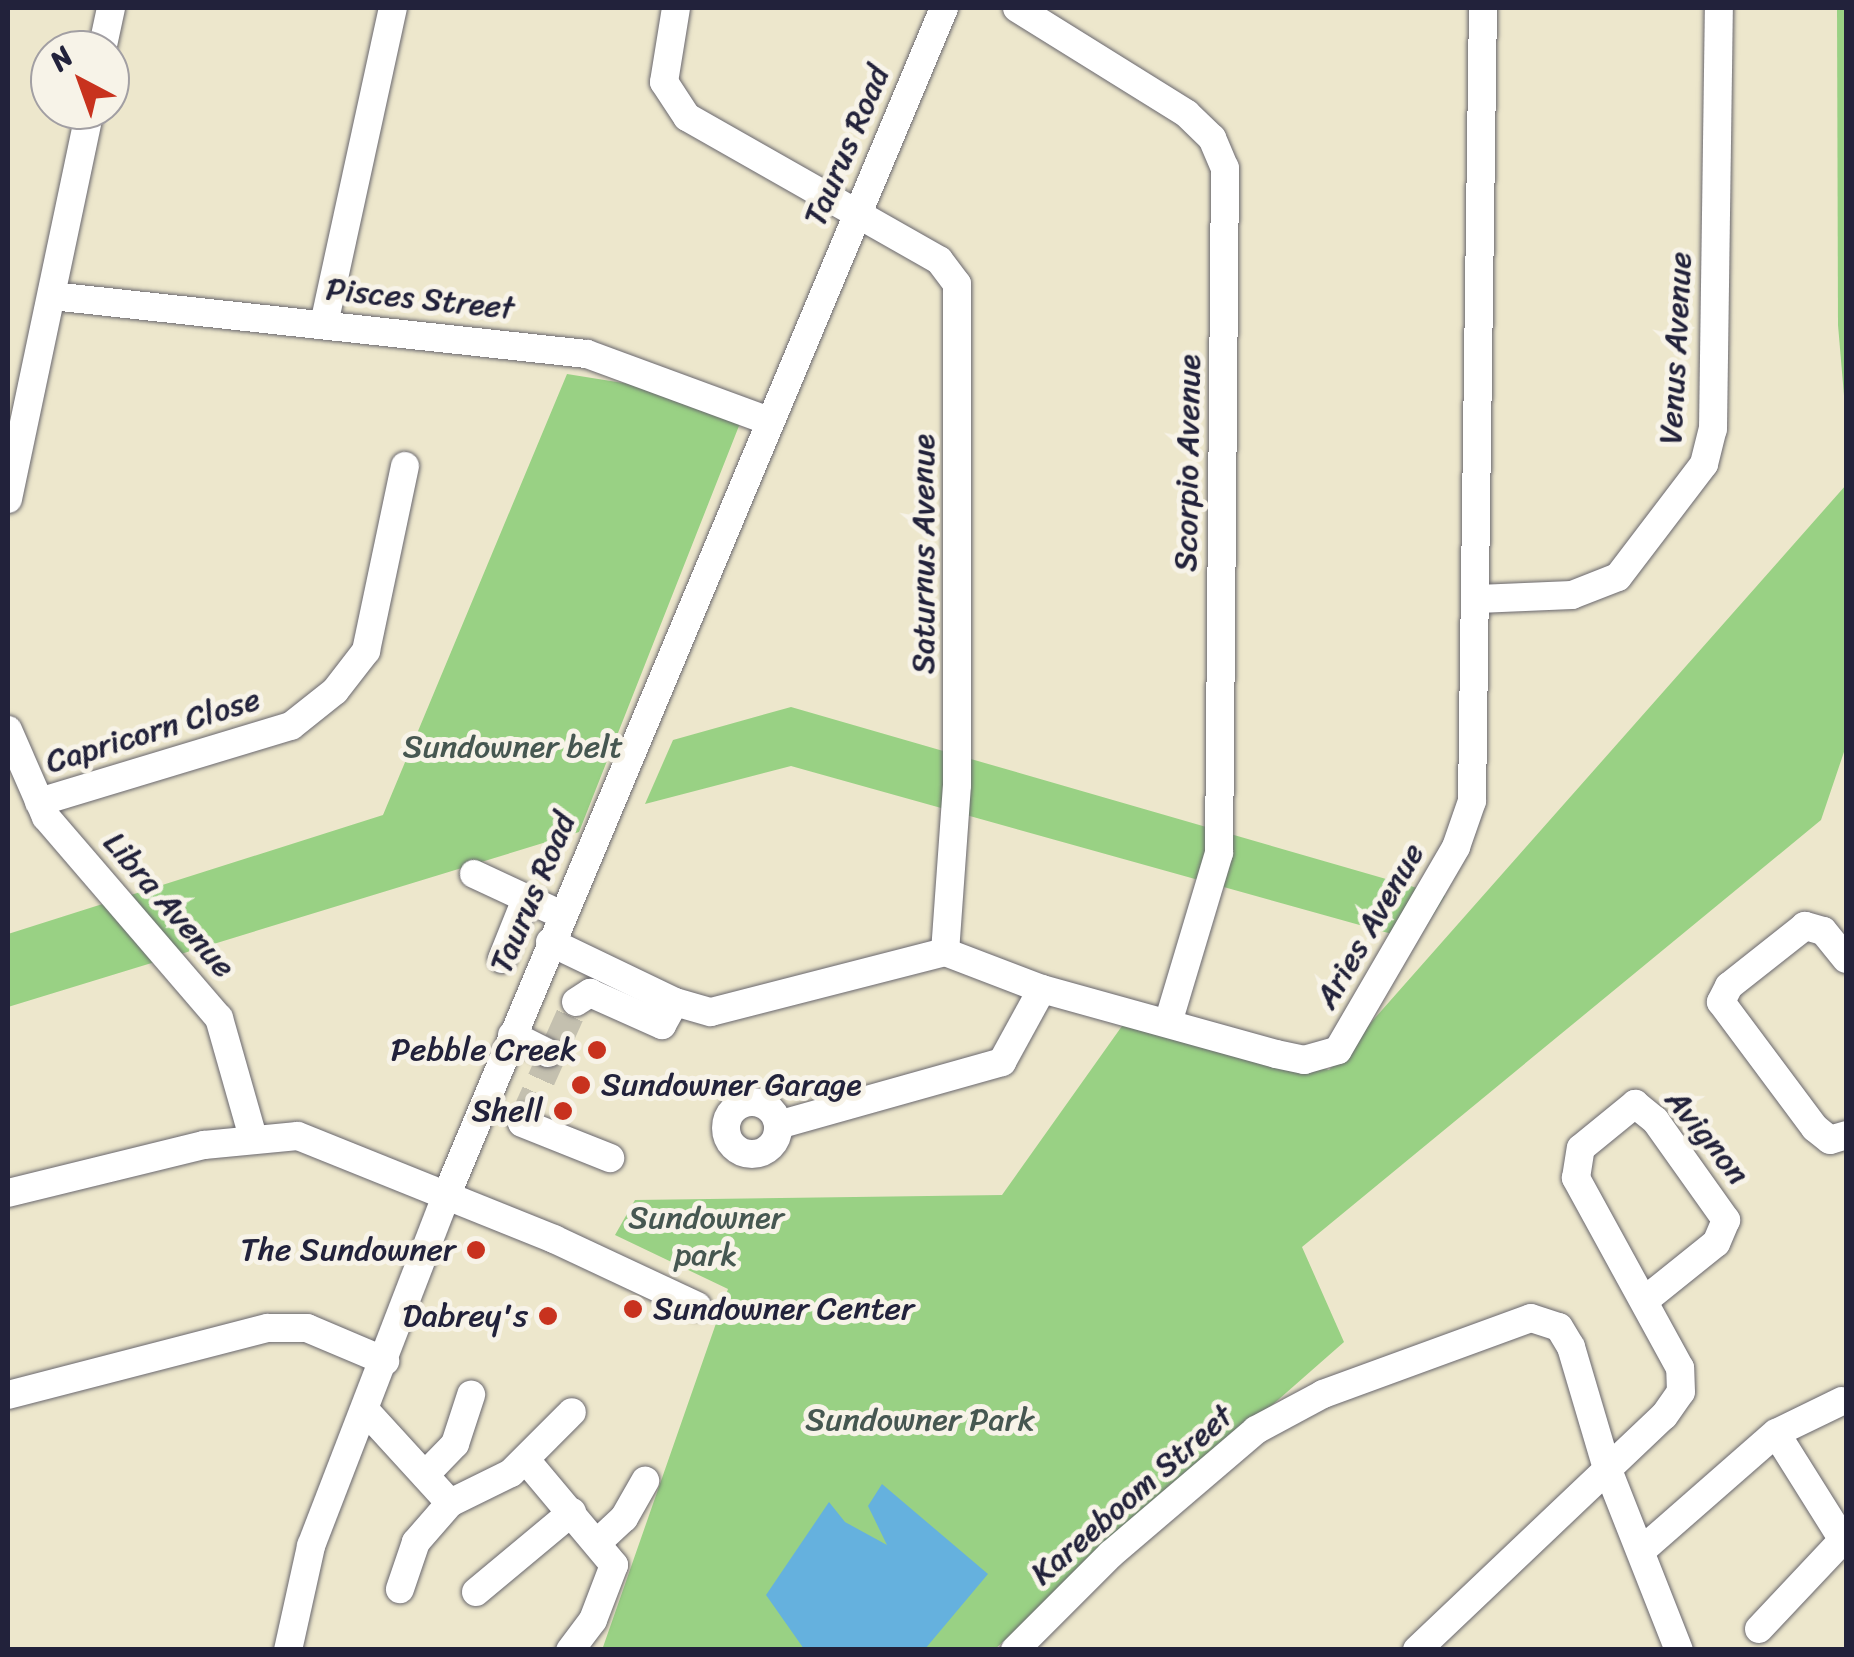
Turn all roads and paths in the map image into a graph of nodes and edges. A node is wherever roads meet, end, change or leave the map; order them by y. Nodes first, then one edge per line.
1 (392, 8) edge
2 (676, 8) edge
3 (944, 8) edge
4 (1017, 8) edge
5 (1484, 8) edge
6 (1719, 8) edge
7 (86, 130) edge
8 (854, 216) junction
9 (52, 296) junction
10 (324, 324) junction
11 (769, 421) junction
12 (405, 466) dead end
13 (8, 499) edge
14 (1478, 599) junction
15 (8, 730) edge
16 (39, 802) junction
17 (474, 874) dead end
18 (526, 900) junction
19 (562, 915) junction
20 (550, 942) junction
21 (945, 952) junction
22 (1846, 959) edge
23 (502, 960) dead end
24 (1042, 989) junction
25 (576, 1002) dead end
26 (674, 1002) junction
27 (1170, 1020) junction
28 (512, 1035) junction
29 (548, 1052) dead end
30 (482, 1109) junction
31 (778, 1125) dead end
32 (1846, 1135) edge
33 (253, 1137) junction
34 (610, 1158) dead end
35 (106, 1170) junction
36 (8, 1193) edge
37 (448, 1194) junction
38 (8, 1208) edge
39 (1645, 1300) junction
40 (697, 1306) dead end
41 (385, 1361) junction
42 (8, 1395) edge
43 (471, 1396) dead end
44 (1842, 1401) dead end
45 (365, 1410) junction
46 (572, 1412) dead end
47 (1776, 1433) junction
48 (526, 1460) junction
49 (1606, 1465) junction
50 (425, 1474) junction
51 (645, 1481) dead end
52 (450, 1503) junction
53 (572, 1512) junction
54 (1845, 1538) edge
55 (597, 1543) junction
56 (1641, 1551) junction
57 (400, 1589) dead end
58 (476, 1592) dead end
59 (1758, 1629) dead end
60 (288, 1650) edge
61 (570, 1650) edge
62 (1015, 1650) edge
63 (1418, 1650) edge
64 (1679, 1650) edge

1 - 10 street
2 - 8 street, Saturnus Avenue
3 - 8 street, Taurus Road
4 - 27 street, Scorpio Avenue
5 - 14 street, Aries Avenue
6 - 14 street, Venus Avenue
7 - 9 street
8 - 11 street, Taurus Road
8 - 21 street, Saturnus Avenue
9 - 10 street, Pisces Street
9 - 13 street
10 - 11 street, Pisces Street
11 - 19 street, Taurus Road
12 - 16 street, Capricorn Close
14 - 27 street, Aries Avenue
15 - 16 street, Libra Avenue
16 - 33 street, Libra Avenue
17 - 18 street
18 - 19 street
18 - 23 street
19 - 20 street, Taurus Road
20 - 26 street
20 - 28 street, Taurus Road
21 - 24 street, Aries Avenue
21 - 26 street
22 - 32 street
24 - 27 street, Aries Avenue
24 - 31 street
25 - 26 street
28 - 29 street
28 - 30 street, Taurus Road
30 - 34 street
30 - 37 street, Taurus Road
33 - 35 street
33 - 37 street
35 - 36 street
35 - 38 street
37 - 40 street
37 - 41 street, Taurus Road
39 - 39 street, Avignon
39 - 49 street, Avignon
41 - 42 street
41 - 45 street, Taurus Road
43 - 50 street
44 - 47 street
45 - 50 street
45 - 60 street, Taurus Road
46 - 48 street
47 - 54 street
47 - 56 street
48 - 52 street
48 - 53 street
49 - 56 street
49 - 62 street, Kareeboom Street
49 - 63 street
50 - 52 street
51 - 55 street
52 - 57 street
53 - 55 street
53 - 58 street
54 - 59 street
55 - 61 street
56 - 64 street

